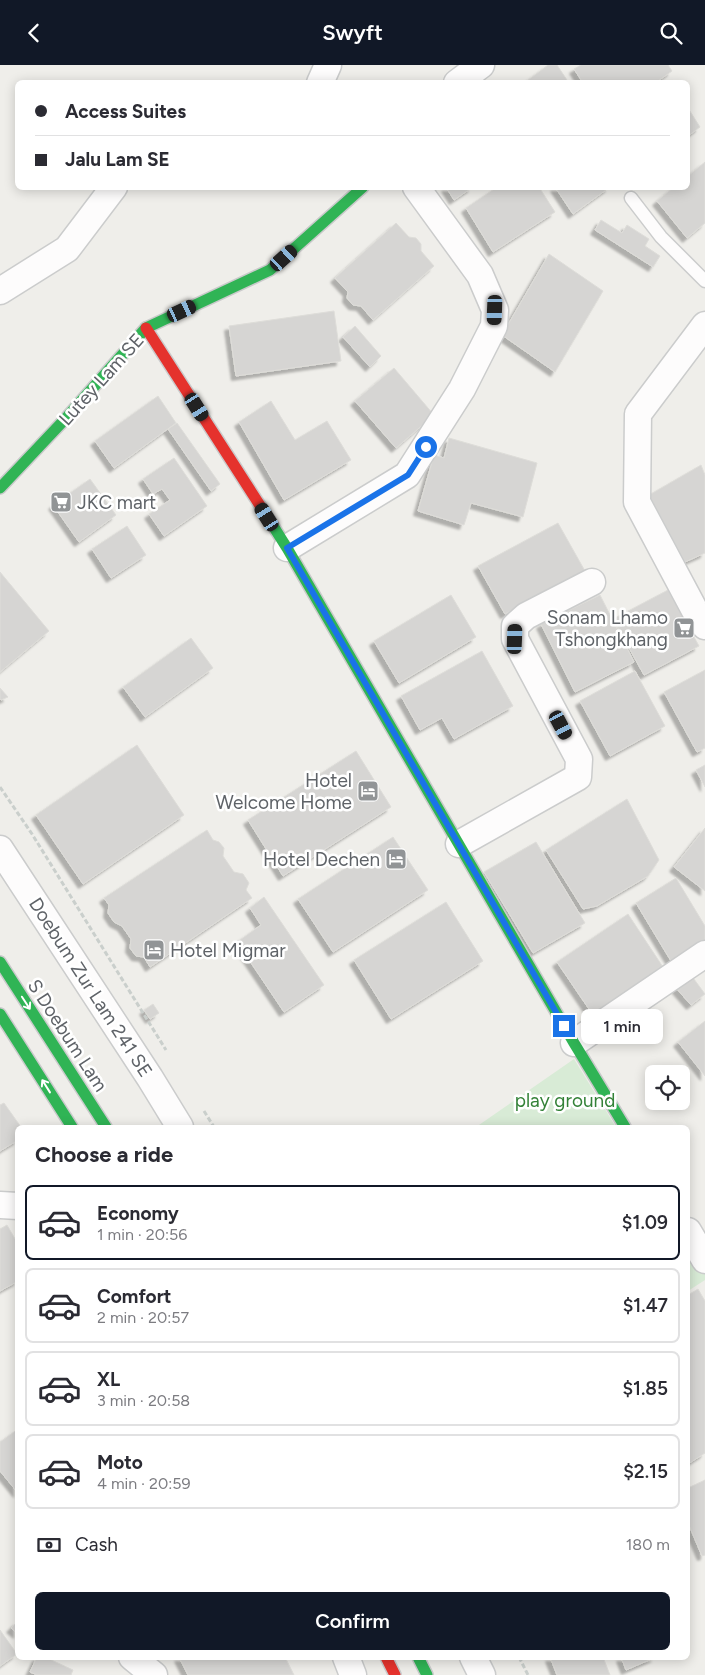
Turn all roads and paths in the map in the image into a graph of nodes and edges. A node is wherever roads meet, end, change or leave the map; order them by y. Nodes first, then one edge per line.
1 (328, 65) edge
2 (481, 65) edge
3 (321, 80) edge
4 (461, 80) edge
5 (112, 190) edge
6 (360, 190) edge
7 (418, 190) edge
8 (631, 198) dead end
9 (705, 281) edge
10 (0, 291) edge
11 (705, 325) edge
12 (146, 328) junction
13 (0, 488) edge
14 (287, 548) junction
15 (592, 582) dead end
16 (705, 626) edge
17 (0, 787) edge
18 (459, 844) junction
19 (0, 849) edge
20 (705, 953) edge
21 (0, 962) edge
22 (0, 1014) edge
23 (574, 1043) junction
24 (167, 1052) dead end
25 (204, 1111) dead end
26 (71, 1125) edge
27 (105, 1125) edge
28 (179, 1125) edge
29 (213, 1125) edge
30 (624, 1125) edge
31 (0, 1205) edge
32 (15, 1206) edge
33 (690, 1234) edge
34 (705, 1260) edge
35 (136, 1660) edge
36 (347, 1660) edge
37 (388, 1660) edge
38 (420, 1660) edge
39 (474, 1660) edge
40 (520, 1660) edge
41 (154, 1675) edge
42 (353, 1675) edge
43 (395, 1675) edge
44 (427, 1675) edge
45 (482, 1675) edge
46 (528, 1675) edge

1 - 3 street
2 - 4 street
5 - 10 street
6 - 12 main road, Lutey Lam SE
7 - 14 street
8 - 9 lane
11 - 16 street
12 - 13 main road, Lutey Lam SE
12 - 14 main road
14 - 18 main road
15 - 18 street
17 - 24 path
18 - 23 main road
19 - 28 street, Doebum Zur Lam 241 SE
20 - 23 street
21 -> 27 main road, S Doebum Lam
26 -> 22 main road
23 - 30 main road
25 - 29 path
31 - 32 street
33 - 34 street
35 - 41 street
36 - 42 street
37 - 43 main road
38 - 44 main road
39 - 45 street
40 - 46 path

